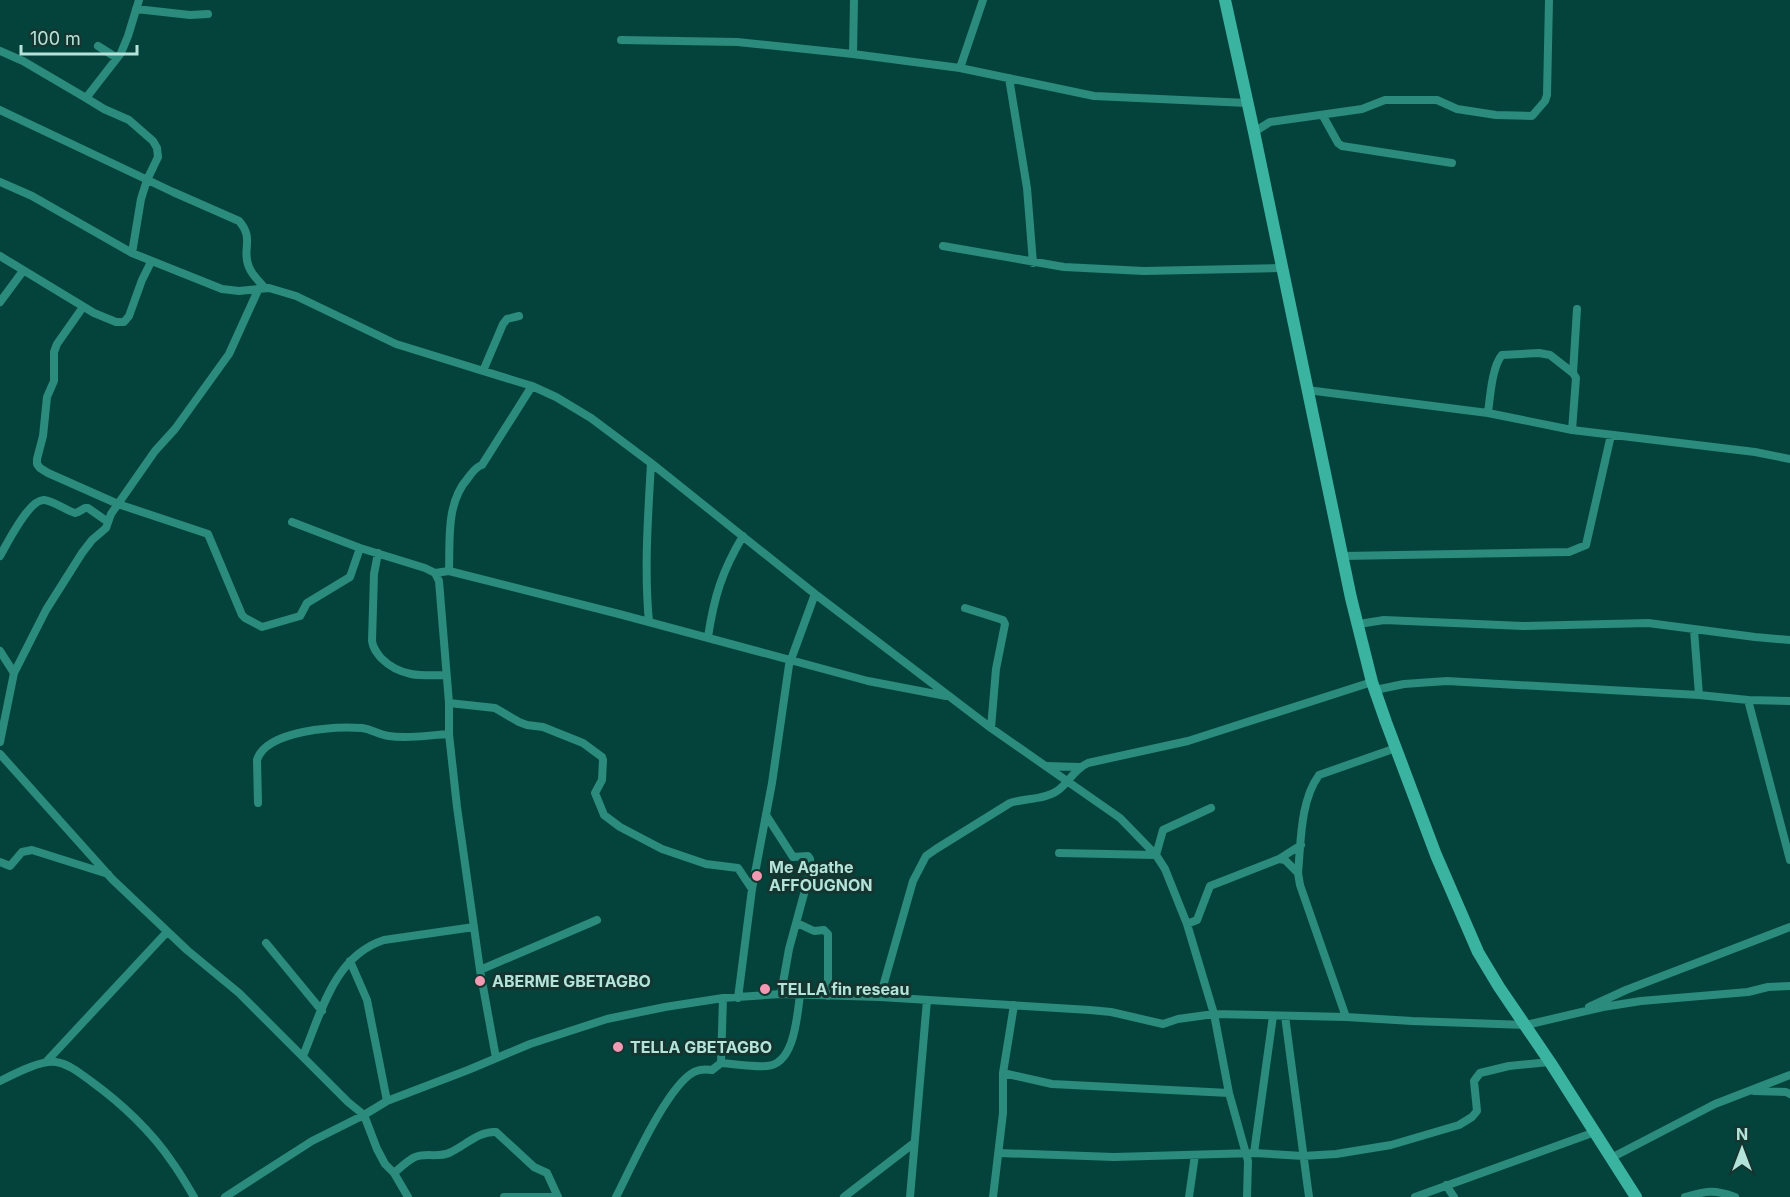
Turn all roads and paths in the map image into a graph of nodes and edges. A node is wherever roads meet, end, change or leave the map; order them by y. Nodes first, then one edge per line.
1 (854, 0) edge
2 (982, 0) edge
3 (1225, 0) edge
4 (1549, 0) edge
5 (137, 5) edge
6 (208, 14) dead end
7 (621, 40) dead end
8 (98, 46) dead end
9 (1, 54) edge
10 (853, 54) junction
11 (117, 58) junction
12 (960, 68) junction
13 (1010, 78) junction
14 (86, 98) junction
15 (1247, 103) junction
16 (0, 110) edge
17 (1323, 116) junction
18 (1254, 132) junction
19 (1452, 162) dead end
20 (147, 180) junction
21 (0, 182) edge
22 (943, 246) dead end
23 (132, 253) junction
24 (0, 256) edge
25 (151, 262) junction
26 (1033, 262) junction
27 (1281, 268) junction
28 (23, 271) junction
29 (262, 288) junction
30 (239, 291) junction
31 (0, 302) edge
32 (83, 307) junction
33 (248, 309) junction
34 (1577, 309) dead end
35 (519, 316) dead end
36 (483, 371) junction
37 (1574, 373) junction
38 (532, 386) junction
39 (1307, 390) junction
40 (1488, 413) junction
41 (1572, 430) junction
42 (1611, 435) junction
43 (1790, 459) edge
44 (651, 463) junction
45 (118, 504) junction
46 (108, 522) junction
47 (292, 522) dead end
48 (743, 536) junction
49 (360, 548) junction
50 (378, 553) junction
51 (0, 556) edge
52 (1343, 556) junction
53 (449, 571) junction
54 (435, 573) junction
55 (814, 594) junction
56 (965, 608) dead end
57 (649, 622) junction
58 (1359, 624) junction
59 (1694, 630) junction
60 (708, 637) junction
61 (1790, 640) edge
62 (0, 651) edge
63 (791, 659) junction
64 (14, 673) junction
65 (446, 675) junction
66 (1374, 686) junction
67 (1699, 695) junction
68 (949, 697) junction
69 (1748, 700) junction
70 (1790, 701) edge
71 (449, 703) junction
72 (991, 728) junction
73 (449, 734) junction
74 (0, 742) edge
75 (1396, 748) junction
76 (0, 754) edge
77 (1046, 766) junction
78 (1080, 767) junction
79 (1068, 780) junction
80 (258, 803) dead end
81 (1211, 808) dead end
82 (766, 815) junction
83 (1301, 845) junction
84 (1059, 853) dead end
85 (1156, 855) junction
86 (1279, 859) junction
87 (1790, 860) edge
88 (0, 862) edge
89 (1298, 873) junction
90 (108, 874) junction
91 (752, 889) junction
92 (597, 920) dead end
93 (797, 922) junction
94 (1187, 924) junction
95 (474, 927) junction
96 (1790, 927) edge
97 (167, 932) junction
98 (266, 943) dead end
99 (350, 961) junction
100 (480, 970) junction
101 (1790, 986) edge
102 (781, 994) junction
103 (800, 995) junction
104 (828, 996) junction
105 (880, 997) junction
106 (723, 998) junction
107 (738, 998) junction
108 (927, 1000) junction
109 (1014, 1005) junction
110 (322, 1011) junction
111 (1581, 1012) junction
112 (1214, 1014) junction
113 (1274, 1016) junction
114 (1285, 1016) junction
115 (1346, 1017) junction
116 (1526, 1025) junction
117 (303, 1056) junction
118 (496, 1058) junction
119 (46, 1062) junction
120 (1550, 1062) junction
121 (721, 1063) junction
122 (1003, 1073) junction
123 (1790, 1075) edge
124 (0, 1081) edge
125 (1748, 1091) junction
126 (1229, 1093) junction
127 (1790, 1094) edge
128 (387, 1101) junction
129 (364, 1115) junction
130 (1595, 1132) junction
131 (914, 1143) junction
132 (999, 1153) junction
133 (1250, 1154) junction
134 (1195, 1155) junction
135 (1303, 1156) junction
136 (1611, 1158) junction
137 (394, 1173) junction
138 (1446, 1185) junction
139 (194, 1197) edge
140 (225, 1197) edge
141 (408, 1197) edge
142 (504, 1197) edge
143 (558, 1197) edge
144 (616, 1197) edge
145 (844, 1197) edge
146 (910, 1197) edge
147 (993, 1197) edge
148 (1190, 1197) edge
149 (1247, 1197) edge
150 (1309, 1197) edge
151 (1415, 1197) edge
152 (1454, 1197) edge
153 (1636, 1197) edge
154 (1685, 1197) edge
155 (1735, 1197) edge

1 - 10 street
2 - 12 street
3 - 15 main road
4 - 17 street
5 - 6 street
5 - 11 street
7 - 10 street
8 - 11 street
9 - 14 street
10 - 12 street
11 - 14 street
12 - 13 street
13 - 15 street
13 - 26 street
14 - 20 street
15 - 18 main road
16 - 20 street
17 - 18 street
17 - 19 street
18 - 27 main road
20 - 23 street
20 - 29 street
21 - 23 street
22 - 26 street
23 - 25 street
24 - 28 street
25 - 30 street
25 - 32 street
26 - 27 street
27 - 39 main road
28 - 31 street
28 - 32 street
29 - 30 street
29 - 33 street
29 - 36 street
30 - 33 street
32 - 45 street
33 - 45 street
34 - 37 street
35 - 36 street
36 - 38 street
37 - 40 street
37 - 41 street
38 - 44 street
38 - 53 street
39 - 40 street
39 - 52 main road
40 - 41 street
41 - 42 street
42 - 43 street
42 - 52 street
44 - 48 street
44 - 57 street
45 - 46 street
45 - 49 street
46 - 51 street
46 - 64 street
47 - 49 street
48 - 55 street
48 - 60 street
49 - 50 street
50 - 54 street
50 - 65 street
52 - 58 main road
53 - 54 street
53 - 57 street
54 - 65 street
55 - 63 street
55 - 68 street
56 - 72 street
57 - 60 street
58 - 59 street
58 - 66 main road
59 - 61 street
59 - 67 street
60 - 63 street
62 - 64 street
63 - 68 street
63 - 82 street
64 - 74 street
65 - 71 street
66 - 67 street
66 - 75 main road
66 - 78 street
67 - 69 street
68 - 72 street
69 - 70 street
69 - 87 street
71 - 73 street
71 - 91 street
72 - 77 street
73 - 80 street
73 - 95 street
75 - 83 street
75 - 116 main road
76 - 90 street
77 - 78 street
77 - 79 street
78 - 79 street
79 - 85 street
79 - 105 street
81 - 85 street
82 - 91 street
82 - 93 street
83 - 86 street
83 - 89 street
84 - 85 street
85 - 94 street
86 - 89 street
86 - 94 street
88 - 90 street
89 - 115 street
90 - 97 street
91 - 107 street
92 - 100 street
93 - 102 street
93 - 104 street
94 - 112 street
95 - 99 street
95 - 100 street
96 - 111 street
97 - 117 street
97 - 119 street
98 - 110 street
99 - 110 street
99 - 128 street
100 - 118 street
101 - 111 street
102 - 103 street
102 - 107 street
103 - 104 street
103 - 121 street
104 - 105 street
105 - 108 street
106 - 107 street
106 - 118 street
106 - 121 street
108 - 109 street
108 - 131 street
109 - 112 street
109 - 122 street
110 - 117 street
111 - 116 street
112 - 113 street
112 - 126 street
113 - 114 street
113 - 133 street
114 - 115 street
114 - 135 street
115 - 116 street
116 - 120 main road
117 - 129 street
118 - 128 street
119 - 124 street
119 - 139 street
120 - 130 main road
120 - 135 street
121 - 144 street
122 - 126 street
122 - 132 street
123 - 125 street
125 - 127 street
125 - 136 street
126 - 133 street
128 - 129 street
129 - 137 street
129 - 140 street
130 - 136 main road
130 - 138 street
131 - 145 street
131 - 146 street
132 - 134 street
132 - 147 street
133 - 134 street
133 - 135 street
133 - 149 street
134 - 148 street
135 - 150 street
136 - 153 main road
137 - 141 street
137 - 143 street
138 - 151 street
138 - 152 street
142 - 143 street
154 - 155 street

